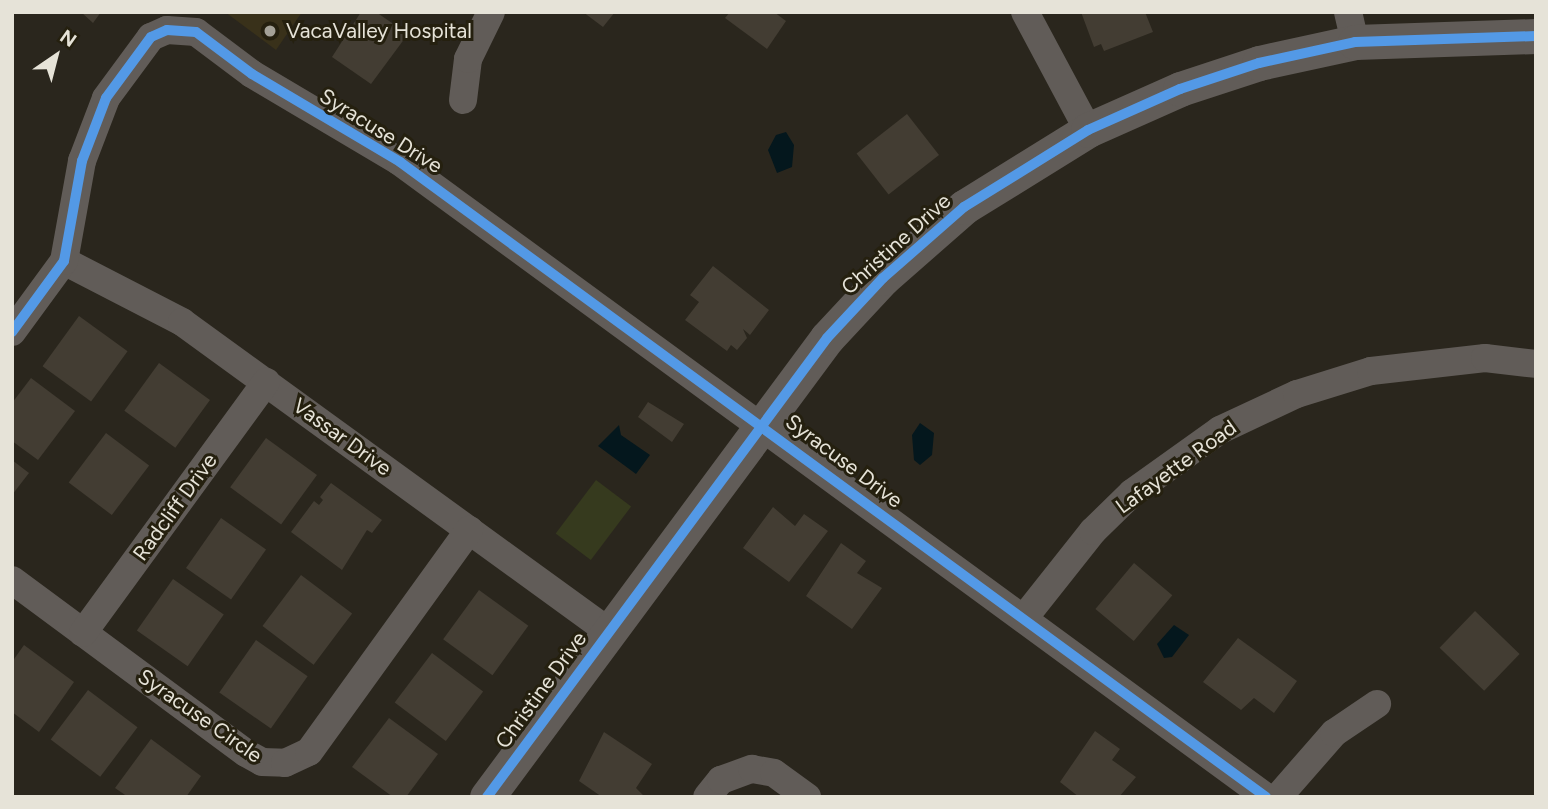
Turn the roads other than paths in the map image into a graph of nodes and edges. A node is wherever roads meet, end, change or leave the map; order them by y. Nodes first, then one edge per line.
1 (491, 12) edge
2 (1025, 12) edge
3 (1352, 27) edge
4 (1536, 36) edge
5 (463, 100) dead end
6 (1087, 130) junction
7 (64, 261) junction
8 (12, 332) edge
9 (1536, 364) edge
10 (266, 382) junction
11 (761, 423) junction
12 (469, 530) junction
13 (12, 580) edge
14 (1024, 618) junction
15 (608, 631) junction
16 (83, 633) junction
17 (1377, 704) dead end
18 (487, 797) edge
19 (707, 797) edge
20 (807, 797) edge
21 (1266, 797) edge
22 (1278, 797) edge

1 - 5 street
2 - 6 street
3 - 4 street, Christine Drive
3 - 6 street, Christine Drive
6 - 11 street, Christine Drive
7 - 8 street
7 - 10 street, Vassar Drive
7 - 11 street, Syracuse Drive
9 - 14 street, Lafayette Road
10 - 12 street, Vassar Drive
10 - 16 street, Radcliff Drive
11 - 14 street, Syracuse Drive
11 - 15 street, Christine Drive
12 - 15 street, Vassar Drive
12 - 16 street, Syracuse Circle
13 - 16 street, Syracuse Circle
14 - 21 street, Syracuse Drive
15 - 18 street, Christine Drive
17 - 22 street
19 - 20 street

